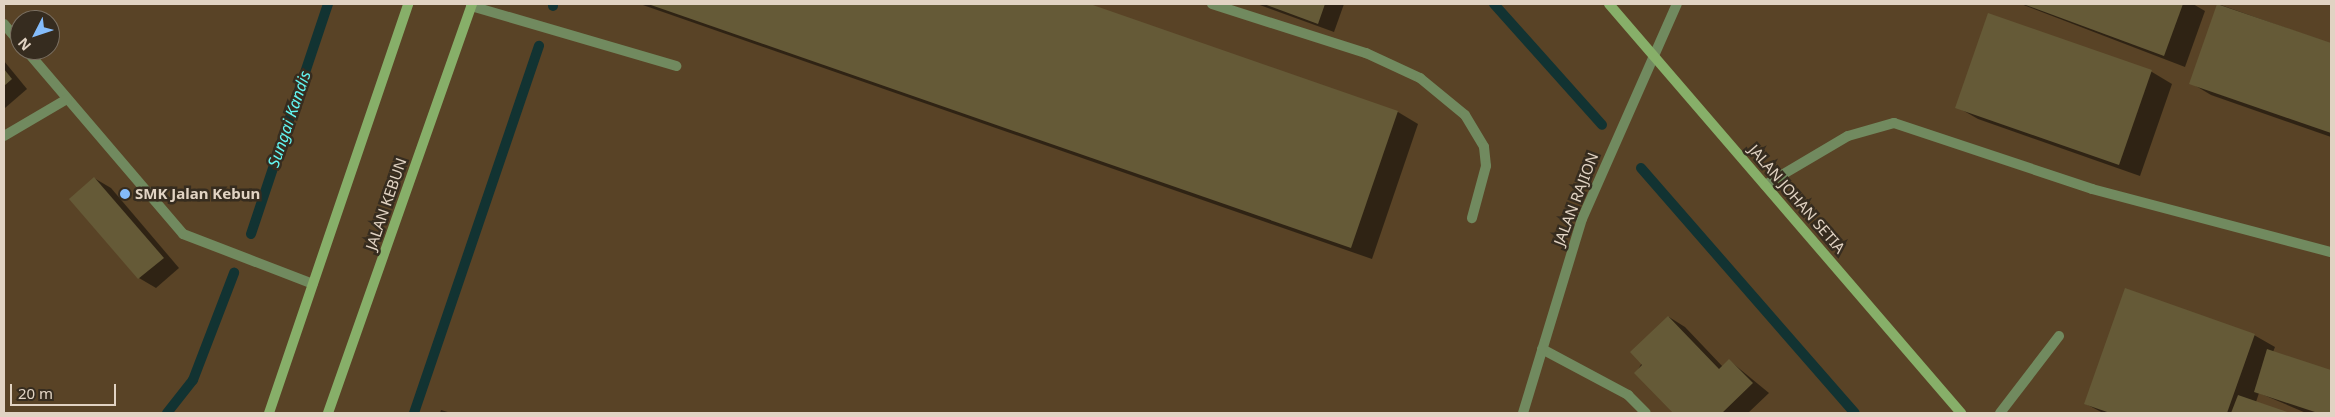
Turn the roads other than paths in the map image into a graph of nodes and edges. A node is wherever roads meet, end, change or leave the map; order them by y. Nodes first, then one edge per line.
1 (408, 4) edge
2 (1212, 4) edge
3 (1609, 4) edge
4 (1677, 4) edge
5 (472, 5) edge
6 (1657, 59) junction
7 (34, 60) edge
8 (676, 66) dead end
9 (67, 99) junction
10 (4, 136) edge
11 (1765, 185) junction
12 (1472, 218) dead end
13 (2331, 252) edge
14 (313, 284) junction
15 (2059, 336) dead end
16 (1542, 349) junction
17 (269, 413) edge
18 (328, 413) edge
19 (1523, 413) edge
20 (1646, 413) edge
21 (1961, 413) edge
22 (2000, 413) edge

1 - 14 main road
2 - 12 street
3 - 6 main road, JALAN JOHAN SETIA
4 - 6 street, JALAN RAJION
5 - 8 street
5 - 18 main road, JALAN KEBUN
6 - 11 main road, JALAN JOHAN SETIA
6 - 16 street, JALAN RAJION
7 - 9 street
9 - 10 street
9 - 14 street
11 - 13 street
11 - 21 main road, JALAN JOHAN SETIA
14 - 17 main road
15 - 22 street
16 - 19 street, JALAN RAJION
16 - 20 street

